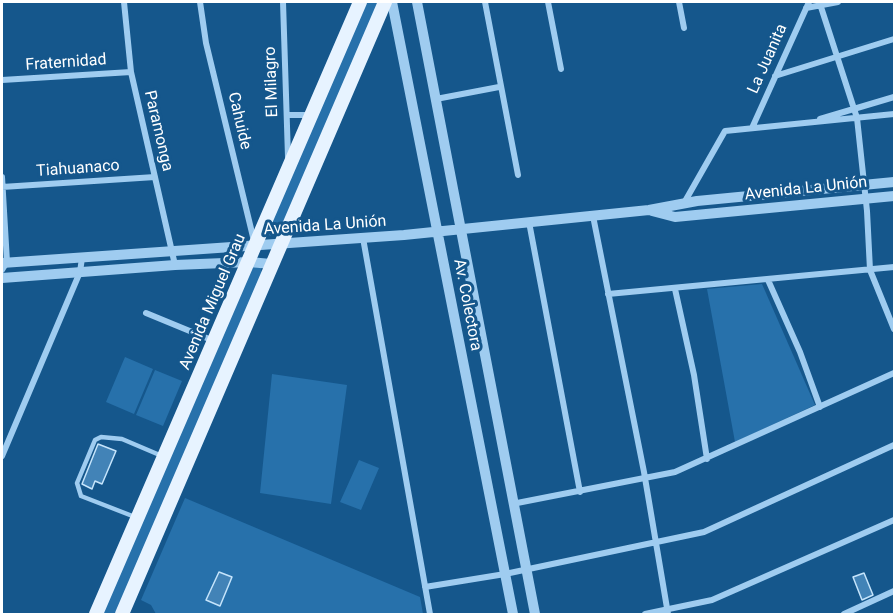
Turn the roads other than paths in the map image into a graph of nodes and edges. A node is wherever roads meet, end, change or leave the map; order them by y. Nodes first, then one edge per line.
1 (124, 2) edge
2 (200, 2) edge
3 (283, 2) edge
4 (360, 2) edge
5 (386, 2) edge
6 (392, 2) edge
7 (417, 2) edge
8 (484, 2) edge
9 (548, 2) edge
10 (679, 2) edge
11 (838, 2) edge
12 (808, 5) edge
13 (821, 8) junction
14 (684, 28) dead end
15 (894, 39) edge
16 (837, 57) junction
17 (561, 69) dead end
18 (131, 72) junction
19 (775, 76) junction
20 (2, 80) edge
21 (499, 87) junction
22 (894, 97) edge
23 (436, 99) junction
24 (855, 110) junction
25 (894, 114) edge
26 (287, 115) junction
27 (311, 115) junction
28 (857, 118) junction
29 (801, 123) junction
30 (752, 128) junction
31 (289, 162) junction
32 (518, 175) dead end
33 (2, 177) edge
34 (155, 177) junction
35 (894, 182) edge
36 (864, 185) junction
37 (2, 187) edge
38 (894, 196) edge
39 (866, 198) junction
40 (684, 203) junction
41 (649, 210) junction
42 (592, 216) junction
43 (529, 222) junction
44 (461, 229) junction
45 (437, 232) junction
46 (363, 238) junction
47 (279, 244) junction
48 (255, 246) junction
49 (171, 252) junction
50 (82, 258) junction
51 (249, 262) junction
52 (271, 264) junction
53 (4, 265) edge
54 (175, 265) junction
55 (894, 267) edge
56 (870, 270) junction
57 (80, 272) junction
58 (2, 278) edge
59 (768, 280) junction
60 (675, 289) junction
61 (608, 294) junction
62 (146, 313) dead end
63 (894, 329) edge
64 (214, 341) junction
65 (894, 373) edge
66 (820, 407) junction
67 (894, 445) edge
68 (2, 456) edge
69 (164, 457) junction
70 (707, 459) junction
71 (646, 479) junction
72 (580, 492) junction
73 (512, 504) junction
74 (138, 518) junction
75 (894, 520) edge
76 (657, 544) junction
77 (526, 570) junction
78 (505, 574) junction
79 (425, 587) junction
80 (894, 591) edge
81 (667, 613) edge
82 (96, 615) edge
83 (122, 615) edge
84 (430, 615) edge
85 (513, 615) edge
86 (535, 615) edge
87 (645, 615) edge
88 (844, 615) edge

1 - 18 street, Paramonga
2 - 48 street, Cahuide
3 - 26 street, El Milagro
4 - 27 main road, Avenida Miguel Grau
5 - 47 main road
6 - 45 street, Av. Colectora
7 - 23 street, Av. Colectora
8 - 21 street
9 - 17 street
10 - 14 street
11 - 13 street
12 - 13 street
12 - 19 street, La Juanita
13 - 16 street
15 - 16 street
16 - 19 street
16 - 24 street
18 - 20 street, Fraternidad
18 - 34 street, Paramonga
19 - 30 street, La Juanita
21 - 23 street
21 - 32 street
22 - 24 street
23 - 44 street, Av. Colectora
24 - 28 street
24 - 29 street
25 - 28 street
26 - 27 street
26 - 31 street, El Milagro
27 - 31 main road, Avenida Miguel Grau
28 - 29 street
28 - 36 street
29 - 30 street
30 - 40 street
31 - 48 main road, Avenida Miguel Grau
33 - 37 street
34 - 37 street, Tiahuanaco
34 - 49 street, Paramonga
35 - 36 street, Avenida La Unión
36 - 39 street
36 - 40 street, Avenida La Unión
37 - 53 street
38 - 39 street, Avenida La Unión
39 - 41 street, Avenida La Unión
39 - 56 street
40 - 41 street, Avenida La Unión
41 - 42 street, Avenida La Unión
42 - 43 street, Avenida La Unión
42 - 61 street
43 - 44 street, Avenida La Unión
43 - 72 street
44 - 45 street, Avenida La Unión
44 - 73 street, Av. Colectora
45 - 46 street, Avenida La Unión
45 - 78 street, Av. Colectora
46 - 47 street, Avenida La Unión
46 - 79 street
47 - 48 street, Avenida La Unión
47 - 52 main road
48 - 49 street, Avenida La Unión
48 - 51 main road, Avenida Miguel Grau
49 - 50 street, Avenida La Unión
49 - 54 street, Paramonga
50 - 53 street, Avenida La Unión
50 - 57 street
51 - 52 street, Avenida La Unión
51 - 54 street, Avenida La Unión
51 - 64 main road, Avenida Miguel Grau
52 - 83 main road
54 - 57 street, Avenida La Unión
55 - 56 street
56 - 59 street
56 - 63 street
57 - 58 street, Avenida La Unión
57 - 68 street
59 - 60 street
59 - 66 street
60 - 61 street
60 - 70 street
61 - 71 street
62 - 64 street
64 - 69 main road, Avenida Miguel Grau
65 - 66 street
66 - 70 street
67 - 76 street
69 - 74 main road, Avenida Miguel Grau
69 - 74 lane
70 - 71 street
71 - 72 street
71 - 76 street
72 - 73 street
73 - 77 street, Av. Colectora
74 - 82 main road, Avenida Miguel Grau
75 - 81 street
76 - 77 street
76 - 81 street
77 - 78 street
77 - 86 street, Av. Colectora
78 - 79 street
78 - 85 street, Av. Colectora
79 - 84 street
80 - 88 street
81 - 87 street

